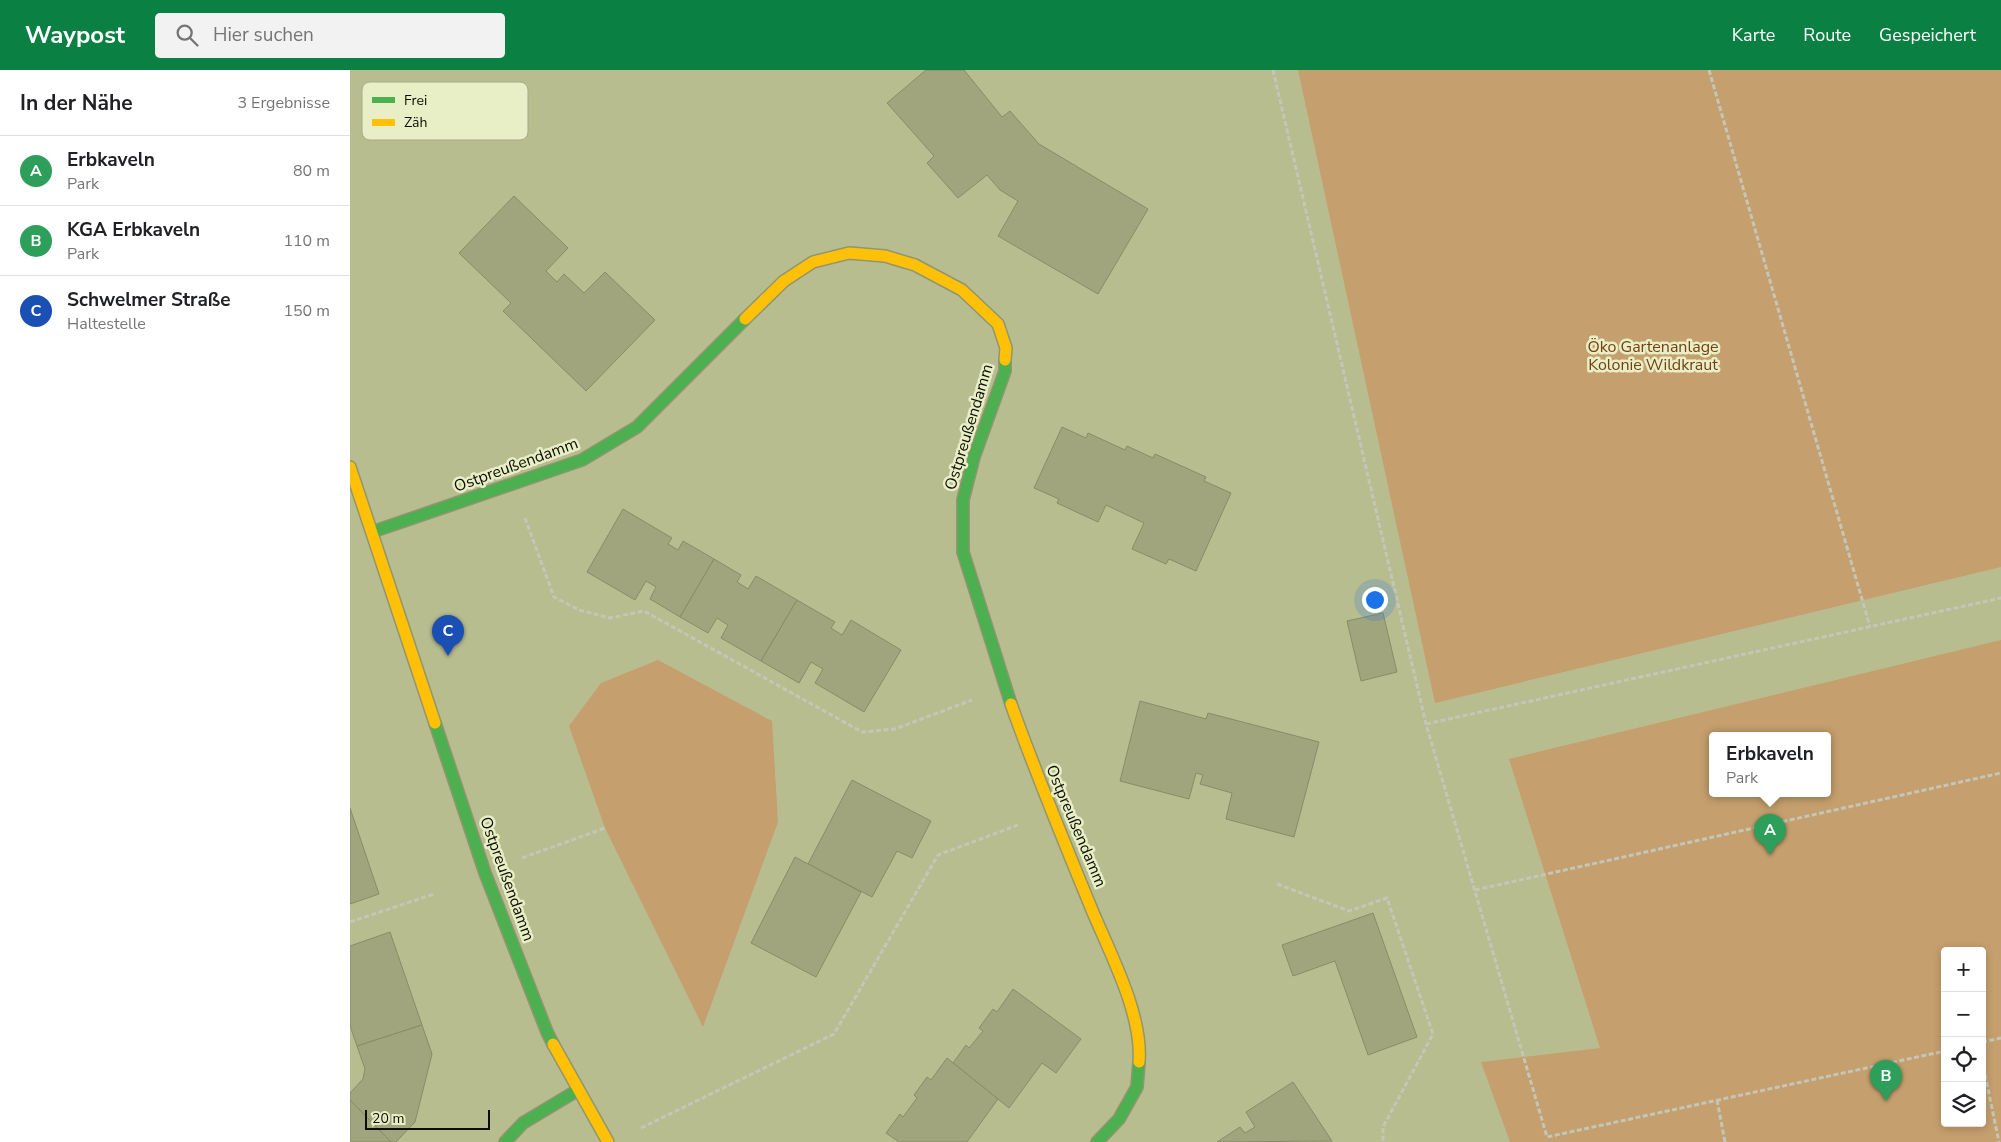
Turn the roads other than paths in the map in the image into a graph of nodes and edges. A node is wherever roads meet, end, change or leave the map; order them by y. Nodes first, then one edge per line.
1 (350, 467) edge
2 (372, 532) junction
3 (578, 1090) junction
4 (505, 1142) edge
5 (608, 1142) edge
6 (1097, 1142) edge

1 - 2 street, Ostpreußendamm
2 - 3 street, Ostpreußendamm
2 - 6 street, Ostpreußendamm
3 - 4 street
3 - 5 street, Ostpreußendamm

